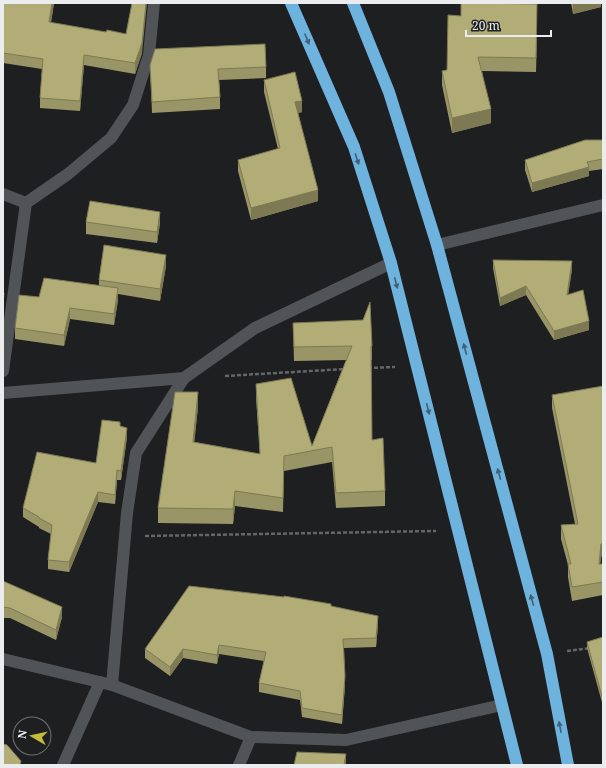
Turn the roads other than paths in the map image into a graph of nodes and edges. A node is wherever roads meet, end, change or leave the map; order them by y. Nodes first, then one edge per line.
1 (154, 3) edge
2 (291, 3) edge
3 (353, 3) edge
4 (3, 194) edge
5 (26, 203) junction
6 (603, 205) edge
7 (437, 245) junction
8 (391, 263) junction
9 (3, 371) edge
10 (184, 378) junction
11 (3, 393) edge
12 (3, 659) edge
13 (106, 683) junction
14 (502, 705) junction
15 (251, 737) junction
16 (62, 765) edge
17 (239, 765) edge
18 (517, 765) edge
19 (568, 765) edge

1 - 5 street
2 -> 8 highway
3 - 7 highway
4 - 5 street
5 - 9 street
6 - 7 street
19 -> 7 highway
8 - 10 street
8 -> 14 highway
10 - 11 street
10 - 13 street
12 - 13 street
13 - 15 street
13 - 16 street
14 - 15 street
14 - 18 highway
15 - 17 street

